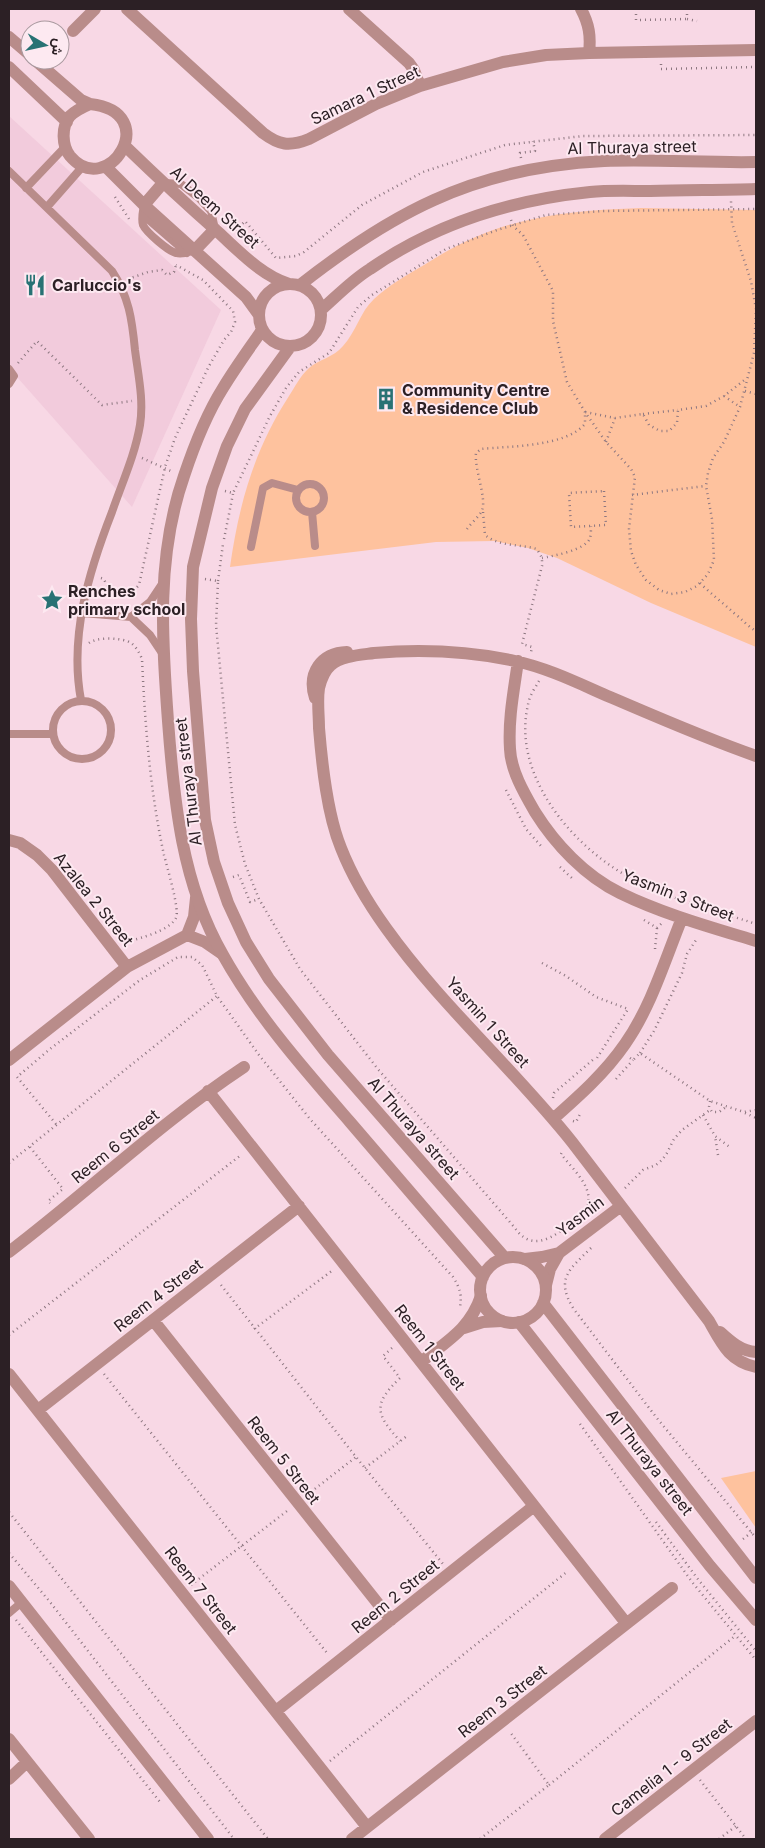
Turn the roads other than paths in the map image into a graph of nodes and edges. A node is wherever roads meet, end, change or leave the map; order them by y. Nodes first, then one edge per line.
1 (95, 9) edge
2 (126, 9) edge
3 (349, 9) edge
4 (581, 9) edge
5 (73, 31) dead end
6 (9, 37) edge
7 (20, 46) edge
8 (756, 50) edge
9 (589, 52) junction
10 (9, 67) edge
11 (46, 70) edge
12 (420, 86) junction
13 (90, 104) junction
14 (66, 122) junction
15 (125, 146) junction
16 (65, 147) junction
17 (756, 162) edge
18 (83, 166) junction
19 (105, 166) junction
20 (9, 171) edge
21 (167, 183) junction
22 (26, 188) junction
23 (756, 190) edge
24 (47, 207) junction
25 (143, 210) junction
26 (214, 226) junction
27 (191, 252) junction
28 (294, 285) junction
29 (321, 310) junction
30 (259, 315) junction
31 (262, 330) junction
32 (290, 347) junction
33 (10, 370) edge
34 (9, 384) edge
35 (298, 490) junction
36 (312, 512) junction
37 (315, 546) dead end
38 (250, 547) dead end
39 (164, 580) junction
40 (82, 613) junction
41 (131, 617) junction
42 (163, 654) junction
43 (528, 664) junction
44 (82, 700) junction
45 (9, 734) edge
46 (52, 734) junction
47 (756, 756) edge
48 (9, 840) edge
49 (196, 898) junction
50 (682, 918) junction
51 (187, 935) junction
52 (756, 942) edge
53 (221, 953) junction
54 (127, 966) junction
55 (9, 1060) edge
56 (244, 1067) dead end
57 (208, 1091) junction
58 (551, 1116) junction
59 (299, 1206) junction
60 (621, 1206) junction
61 (9, 1252) edge
62 (559, 1252) junction
63 (506, 1258) junction
64 (525, 1259) junction
65 (483, 1277) junction
66 (546, 1285) junction
67 (481, 1296) junction
68 (543, 1303) junction
69 (153, 1320) junction
70 (502, 1321) junction
71 (710, 1321) junction
72 (519, 1322) junction
73 (464, 1328) junction
74 (756, 1352) edge
75 (421, 1362) junction
76 (756, 1367) edge
77 (9, 1374) edge
78 (38, 1410) junction
79 (534, 1506) junction
80 (756, 1578) edge
81 (9, 1586) edge
82 (672, 1588) dead end
83 (22, 1602) junction
84 (9, 1612) edge
85 (391, 1620) junction
86 (756, 1620) edge
87 (626, 1623) junction
88 (276, 1711) junction
89 (756, 1721) edge
90 (9, 1739) edge
91 (27, 1762) junction
92 (9, 1779) edge
93 (368, 1827) junction
94 (89, 1839) edge
95 (208, 1839) edge
96 (352, 1839) edge
97 (605, 1839) edge

1 - 5 street
2 - 12 street, Samara 1 Street
3 - 12 street
4 - 9 street
6 - 7 street
8 - 9 street, Samara 1 Street
9 - 12 street, Samara 1 Street
10 - 14 street
11 - 13 street
13 - 14 street
13 - 15 street
14 - 16 street
15 - 19 street
15 - 21 street, Al Deem Street
16 - 18 street
16 - 22 lane
17 - 28 street, Al Thuraya street
18 - 19 street
18 - 24 lane
19 - 25 street
20 - 22 lane
21 - 25 street
21 - 26 street, Al Deem Street
22 - 24 lane
23 - 29 street
24 - 40 lane
25 - 27 street
26 - 27 street
26 - 28 street, Al Deem Street
27 - 30 street
28 - 29 street
28 - 30 street
29 - 32 street
30 - 31 street
31 - 32 street
31 - 39 street, Al Thuraya street
32 - 63 street, Al Thuraya street
33 - 34 lane
35 - 36 lane
35 - 36 lane
35 - 38 lane
36 - 37 lane
39 - 41 lane
39 - 42 street, Al Thuraya street
40 - 41 lane
40 - 44 lane
41 - 42 lane
42 - 49 street, Al Thuraya street
43 - 47 street, Yasmin 1 Street
43 - 50 street, Yasmin 3 Street
43 - 58 street, Yasmin 1 Street
44 - 46 lane
44 - 46 lane
45 - 46 lane
48 - 54 street, Azalea 2 Street
49 - 51 street
49 - 53 street, Al Thuraya street
50 - 52 street, Yasmin 3 Street
50 - 58 street
51 - 53 street
51 - 54 street
53 - 65 street, Al Thuraya street
54 - 55 street
56 - 57 street, Reem 6 Street
57 - 59 street, Reem 1 Street
57 - 61 street, Reem 6 Street
58 - 60 street, Yasmin 1 Street
59 - 69 street, Reem 4 Street
59 - 75 street, Reem 1 Street
60 - 62 street, Yasmin
60 - 71 street, Yasmin 1 Street
62 - 64 street, Yasmin
62 - 66 street, Yasmin
63 - 64 street
63 - 65 street
64 - 66 street
65 - 67 street
66 - 68 street
67 - 70 street
67 - 73 street
68 - 72 street
68 - 80 street, Al Thuraya street
69 - 78 street, Reem 4 Street
69 - 85 street, Reem 5 Street
70 - 72 street
70 - 73 street
71 - 74 street, Yasmin 1 Street
71 - 76 street, Yasmin 1 Street
72 - 86 street, Al Thuraya street
73 - 75 street
75 - 79 street, Reem 1 Street
77 - 78 street, Reem 7 Street
78 - 88 street, Reem 7 Street
79 - 85 street, Reem 2 Street
79 - 87 street, Reem 1 Street
81 - 83 street
82 - 87 street, Reem 3 Street
83 - 84 lane
83 - 95 street
85 - 88 street, Reem 2 Street
87 - 93 street, Reem 3 Street
88 - 93 street, Reem 7 Street
89 - 97 street, Camelia 1 - 9 Street
90 - 91 street
91 - 92 street
91 - 94 street
93 - 96 street, Reem 3 Street

